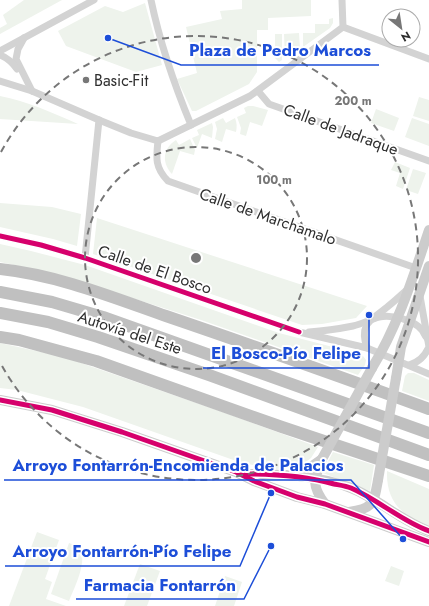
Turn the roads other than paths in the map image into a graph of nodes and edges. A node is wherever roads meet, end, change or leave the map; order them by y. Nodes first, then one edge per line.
1 (94, 0) edge
2 (151, 0) edge
3 (342, 0) edge
4 (343, 27) junction
5 (24, 38) junction
6 (0, 51) edge
7 (0, 55) edge
8 (429, 59) edge
9 (0, 81) edge
10 (32, 91) junction
11 (258, 91) junction
12 (99, 120) junction
13 (191, 125) junction
14 (158, 141) junction
15 (429, 161) edge
16 (429, 230) edge
17 (0, 236) edge
18 (86, 258) junction
19 (429, 266) edge
20 (412, 267) junction
21 (0, 269) edge
22 (408, 289) junction
23 (0, 292) edge
24 (420, 294) junction
25 (0, 313) edge
26 (398, 318) junction
27 (368, 322) junction
28 (410, 322) junction
29 (299, 332) junction
30 (0, 337) edge
31 (427, 338) junction
32 (429, 347) edge
33 (366, 348) junction
34 (380, 354) junction
35 (398, 361) junction
36 (409, 365) junction
37 (429, 374) edge
38 (0, 400) edge
39 (429, 409) edge
40 (429, 432) edge
41 (348, 449) junction
42 (429, 455) edge
43 (322, 459) junction
44 (242, 474) junction
45 (293, 476) junction
46 (429, 476) edge
47 (315, 479) junction
48 (378, 480) junction
49 (429, 484) edge
50 (374, 500) junction
51 (325, 504) junction
52 (347, 512) junction
53 (391, 512) junction
54 (429, 531) edge
55 (429, 542) edge

1 - 5 street
2 - 13 street
3 - 4 street
4 - 8 street
4 - 11 street
5 - 6 street
5 - 10 street
7 - 10 street
9 - 10 street
10 - 12 street
11 - 13 street
11 - 15 street, Calle de Jadraque
12 - 14 street
12 - 18 street
13 - 14 street
14 - 20 street, Calle de Marchamalo
16 - 20 street
17 - 18 street, Calle de El Bosco
18 - 29 street, Calle de El Bosco
19 - 24 street
20 - 22 street
21 - 39 highway
22 - 26 street
22 - 27 street
23 - 40 highway, Autovía del Este
24 - 28 street
24 - 31 street
25 - 42 highway, Autovía del Este
26 - 27 street, Calle de El Bosco
26 - 28 street, Calle de El Bosco
26 - 34 street
27 - 29 street, Calle de El Bosco
27 - 33 street
28 - 31 street
28 - 35 street
29 - 33 street, Calle de El Bosco
30 - 41 highway
31 - 32 street
32 - 36 street
33 - 34 street, Calle de El Bosco
34 - 35 street, Calle de El Bosco
34 - 43 street, bridge
35 - 36 street, Calle de El Bosco
35 - 48 street, bridge
36 - 37 street, Calle de El Bosco
38 - 44 street
41 - 46 highway
41 - 49 highway
43 - 45 street
43 - 47 street
44 - 45 street
44 - 51 street
45 - 47 street
47 - 50 street
47 - 51 street
48 - 50 street
48 - 53 street
50 - 52 street
50 - 53 street
51 - 52 street
52 - 55 street
53 - 54 street

